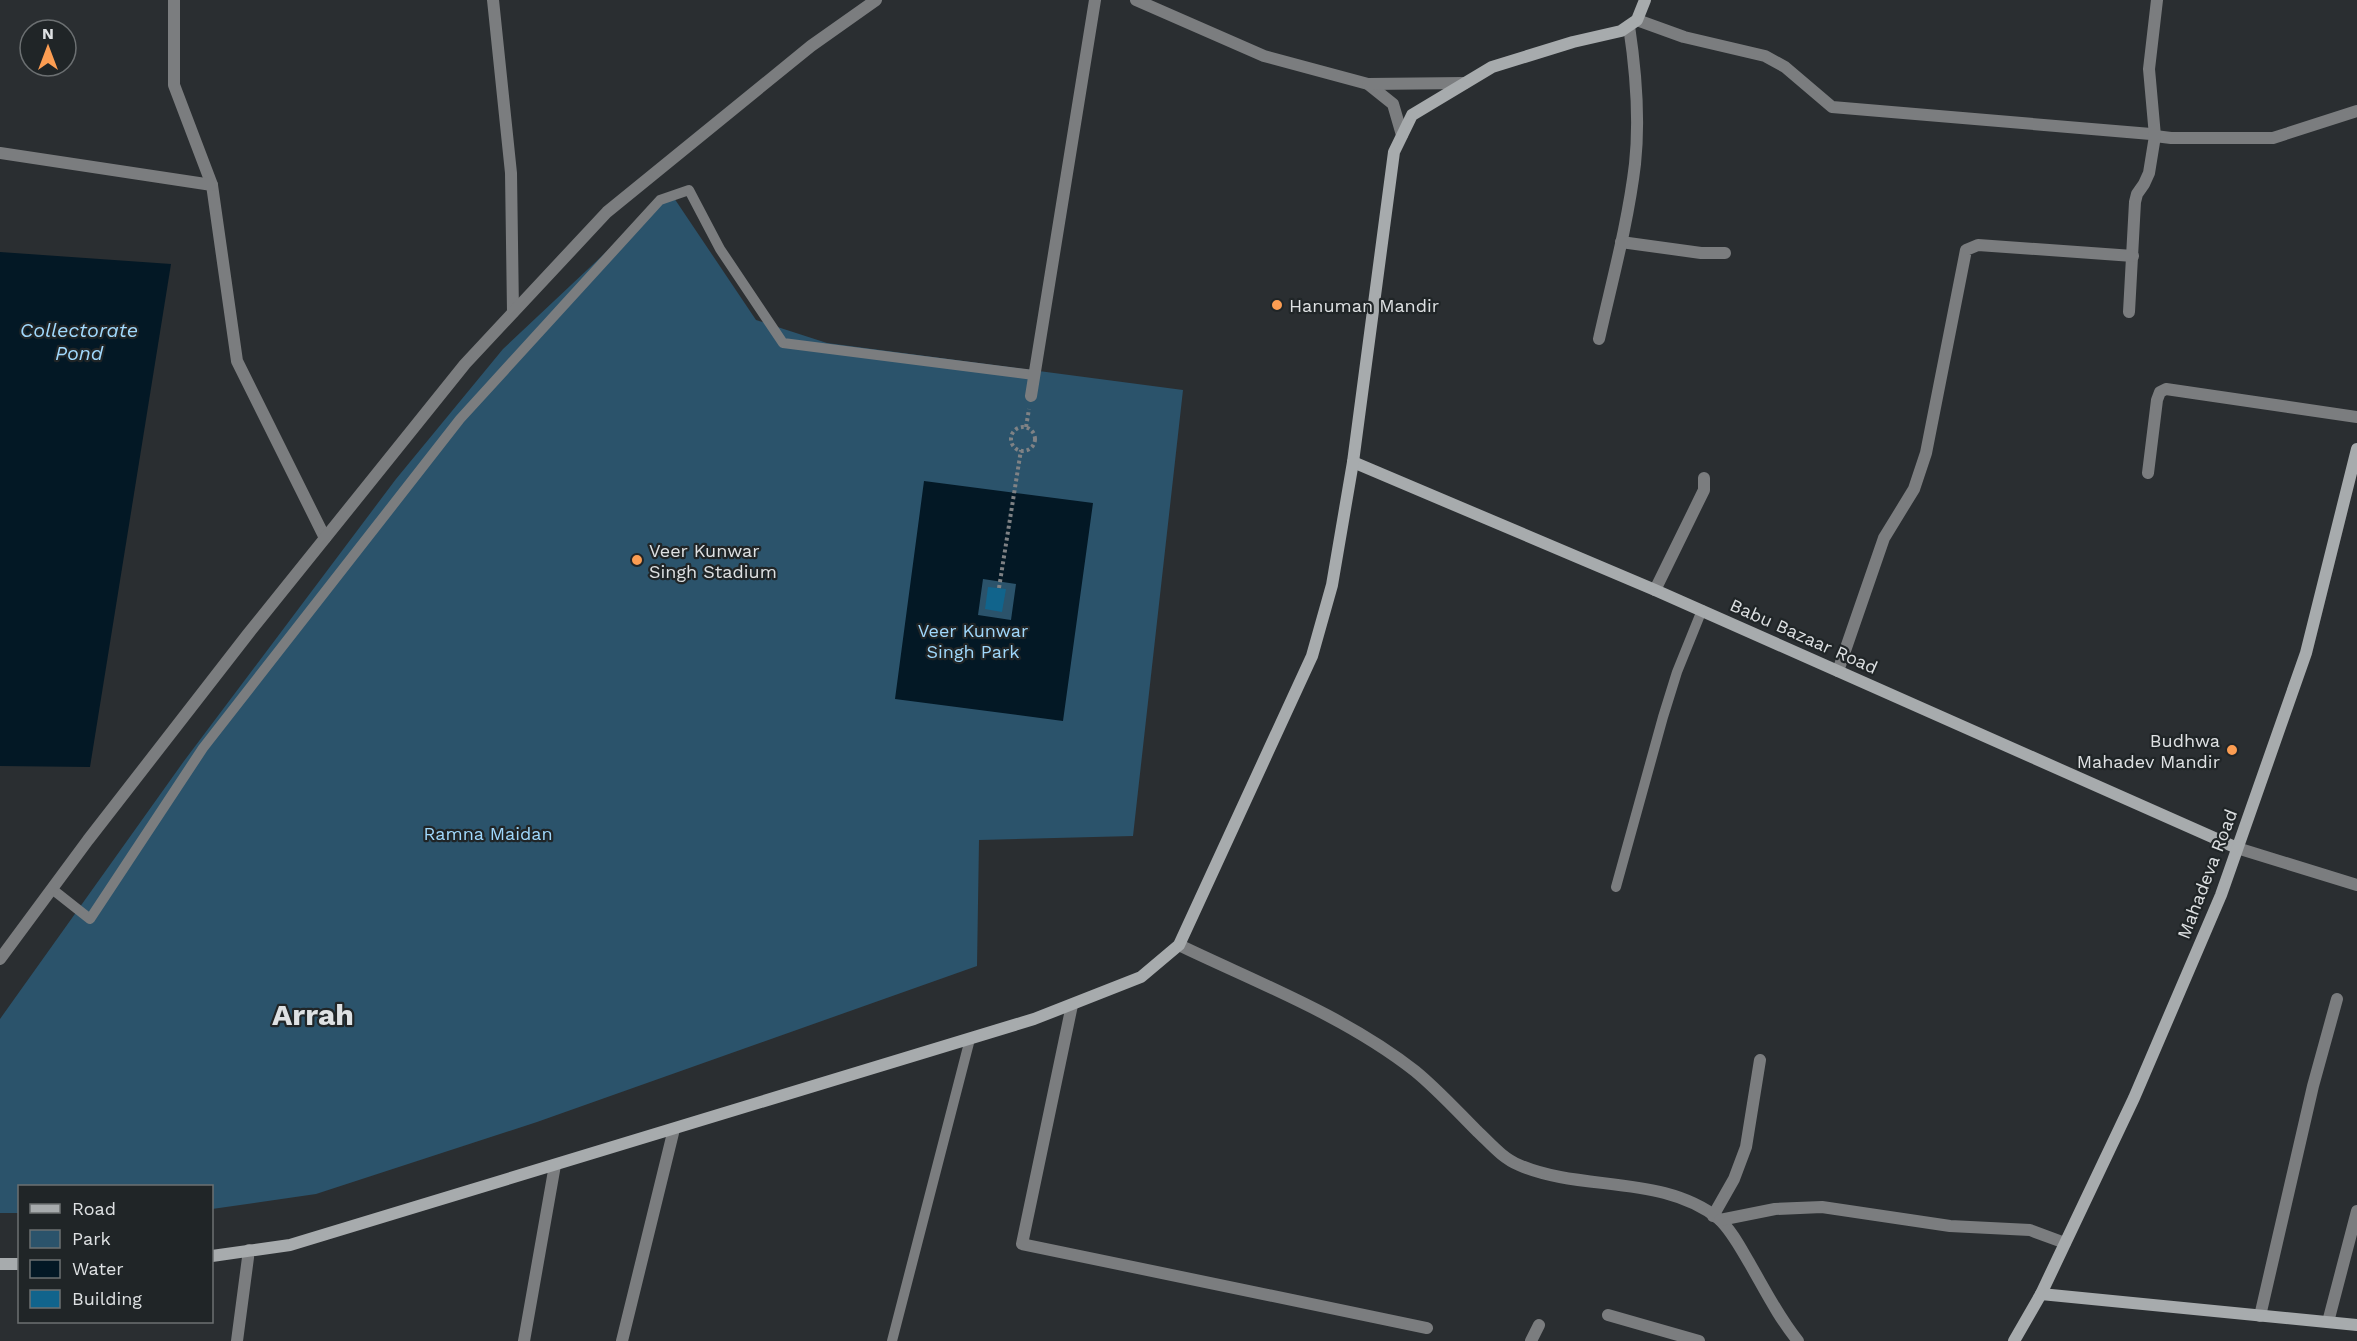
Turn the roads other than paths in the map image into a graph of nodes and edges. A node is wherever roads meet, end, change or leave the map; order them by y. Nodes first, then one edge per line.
1 (174, 0) edge
2 (493, 0) edge
3 (876, 0) edge
4 (1095, 0) edge
5 (1136, 0) edge
6 (1645, 0) edge
7 (2157, 0) edge
8 (1633, 23) junction
9 (1466, 83) junction
10 (1368, 84) junction
11 (2357, 111) edge
12 (1402, 135) junction
13 (2155, 136) junction
14 (0, 153) edge
15 (213, 185) junction
16 (1621, 242) junction
17 (1725, 253) dead end
18 (2133, 256) junction
19 (513, 312) junction
20 (2130, 312) dead end
21 (1599, 339) dead end
22 (1034, 375) junction
23 (1031, 396) dead end
24 (2357, 417) edge
25 (2357, 449) edge
26 (1353, 462) junction
27 (2148, 473) dead end
28 (1704, 478) dead end
29 (325, 538) junction
30 (1655, 590) junction
31 (1702, 610) junction
32 (1838, 671) junction
33 (2237, 848) junction
34 (2357, 885) edge
35 (1616, 887) dead end
36 (52, 889) junction
37 (1179, 945) junction
38 (0, 959) edge
39 (2337, 999) dead end
40 (1072, 1005) junction
41 (970, 1039) junction
42 (1760, 1060) dead end
43 (674, 1130) junction
44 (555, 1166) junction
45 (2357, 1211) edge
46 (1716, 1218) junction
47 (2065, 1243) junction
48 (249, 1251) junction
49 (213, 1256) edge
50 (0, 1264) edge
51 (18, 1264) edge
52 (2041, 1294) junction
53 (1608, 1315) dead end
54 (2260, 1316) junction
55 (2328, 1322) junction
56 (1539, 1325) dead end
57 (2357, 1325) edge
58 (1427, 1328) dead end
59 (237, 1341) edge
60 (525, 1341) edge
61 (622, 1341) edge
62 (892, 1341) edge
63 (1531, 1341) edge
64 (1699, 1341) edge
65 (1798, 1341) edge
66 (2014, 1341) edge

1 - 15 street
2 - 19 street
3 - 19 street
4 - 22 street
5 - 10 street
6 - 8 street
7 - 13 street
8 - 9 street
8 - 13 street
8 - 16 street
9 - 10 street
9 - 12 street
10 - 12 street
11 - 13 street
12 - 26 street
13 - 18 street
14 - 15 street
15 - 29 street
16 - 17 street
16 - 21 street
18 - 20 street
18 - 32 street
19 - 29 street
22 - 23 street
22 - 36 lane
24 - 27 street
25 - 33 street, Mahadeva Road
26 - 30 street, Babu Bazaar Road
26 - 37 street
28 - 30 street
29 - 36 street
30 - 31 street, Babu Bazaar Road
31 - 32 street, Babu Bazaar Road
31 - 35 lane
32 - 33 street, Babu Bazaar Road
33 - 34 street
33 - 47 street, Mahadeva Road
36 - 38 street
37 - 40 street
37 - 46 street
39 - 54 street
40 - 41 street
40 - 58 street
41 - 43 street
41 - 62 lane
42 - 46 street
43 - 44 street
43 - 61 street
44 - 48 street
44 - 60 street
45 - 55 street
46 - 47 street
46 - 65 street
47 - 52 street, Mahadeva Road
48 - 49 street
48 - 59 street
50 - 51 street
52 - 54 street
52 - 66 street, Mahadeva Road
53 - 64 street
54 - 55 street
55 - 57 street
56 - 63 street

